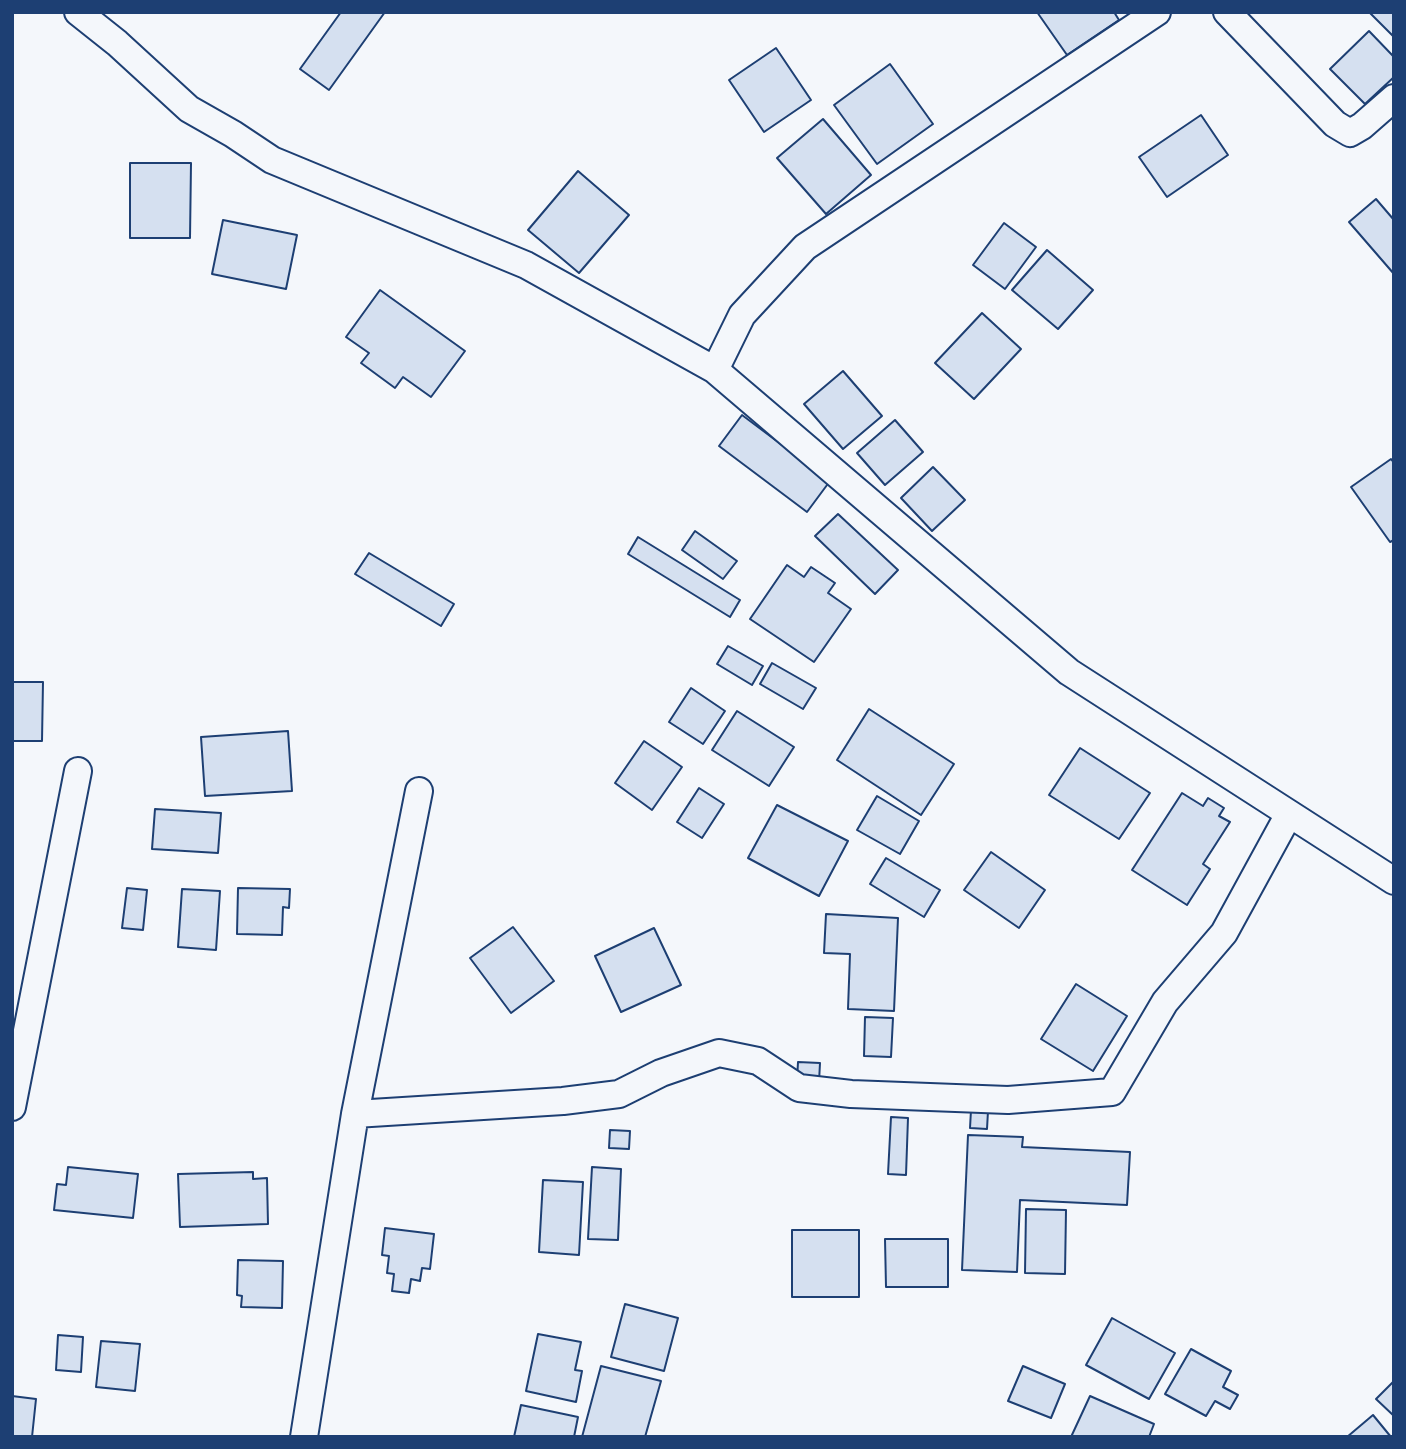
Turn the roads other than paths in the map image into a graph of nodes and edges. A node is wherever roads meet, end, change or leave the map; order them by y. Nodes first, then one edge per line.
1 (78, 12) edge
2 (1157, 12) edge
3 (1227, 12) edge
4 (1394, 98) edge
5 (715, 370) junction
6 (78, 771) dead end
7 (419, 791) dead end
8 (1289, 814) junction
9 (1394, 881) edge
10 (12, 1107) edge
11 (355, 1114) junction
12 (304, 1437) edge

1 - 5 street
2 - 5 street
3 - 4 street
5 - 8 street
6 - 10 street
7 - 11 street
8 - 9 street
8 - 11 street
11 - 12 street

